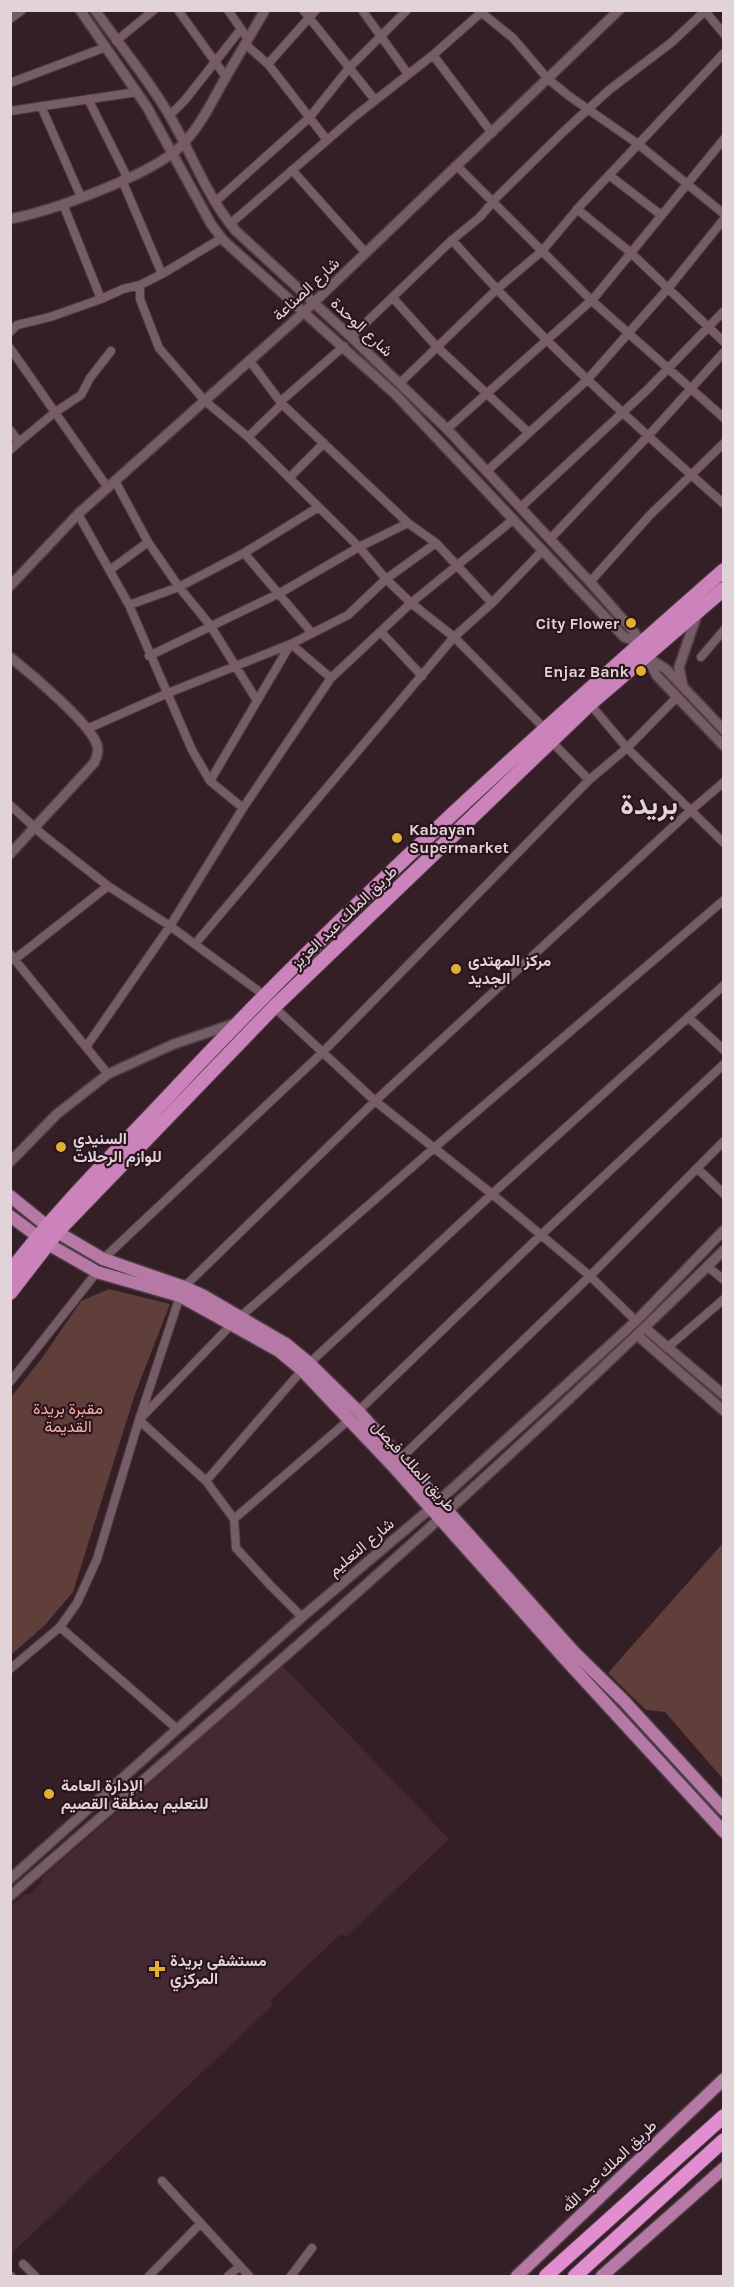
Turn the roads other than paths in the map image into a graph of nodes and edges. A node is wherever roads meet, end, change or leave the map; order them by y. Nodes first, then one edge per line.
1 (22, 10) edge
2 (80, 10) edge
3 (95, 10) edge
4 (153, 10) edge
5 (178, 10) edge
6 (228, 10) edge
7 (265, 10) edge
8 (303, 10) edge
9 (316, 10) edge
10 (362, 10) edge
11 (407, 10) edge
12 (619, 10) edge
13 (705, 11) edge
14 (483, 12) edge
15 (309, 18) junction
16 (10, 19) edge
17 (241, 28) junction
18 (723, 34) edge
19 (381, 36) junction
20 (116, 41) junction
21 (247, 41) junction
22 (106, 47) junction
23 (723, 53) edge
24 (433, 55) junction
25 (214, 61) junction
26 (268, 64) junction
27 (349, 68) junction
28 (408, 74) junction
29 (226, 77) junction
30 (548, 79) junction
31 (10, 82) edge
32 (137, 92) junction
33 (88, 99) junction
34 (375, 100) junction
35 (41, 106) junction
36 (587, 110) junction
37 (10, 111) edge
38 (169, 116) junction
39 (309, 118) junction
40 (492, 133) junction
41 (723, 139) edge
42 (327, 140) junction
43 (184, 143) junction
44 (638, 144) junction
45 (173, 154) junction
46 (456, 166) junction
47 (292, 170) junction
48 (609, 175) junction
49 (125, 178) junction
50 (687, 183) junction
51 (81, 197) junction
52 (215, 202) junction
53 (493, 202) junction
54 (63, 204) junction
55 (577, 209) junction
56 (723, 214) edge
57 (661, 215) junction
58 (10, 219) edge
59 (723, 219) edge
60 (230, 224) junction
61 (222, 238) junction
62 (452, 240) junction
63 (542, 251) junction
64 (630, 252) junction
65 (366, 253) junction
66 (162, 274) junction
67 (140, 285) junction
68 (667, 289) junction
69 (496, 290) junction
70 (393, 298) junction
71 (101, 299) junction
72 (591, 300) junction
73 (314, 303) junction
74 (723, 311) edge
75 (304, 312) junction
76 (709, 326) junction
77 (10, 332) edge
78 (628, 332) junction
79 (351, 337) junction
80 (546, 341) junction
81 (723, 342) edge
82 (344, 346) junction
83 (437, 347) junction
84 (10, 348) edge
85 (111, 351) dead end
86 (723, 352) edge
87 (250, 361) junction
88 (668, 368) junction
89 (587, 380) junction
90 (400, 383) junction
91 (690, 388) junction
92 (488, 393) junction
93 (205, 401) junction
94 (281, 403) junction
95 (623, 412) junction
96 (54, 413) junction
97 (723, 418) edge
98 (447, 429) junction
99 (10, 430) edge
100 (529, 433) junction
101 (648, 436) junction
102 (248, 437) junction
103 (19, 442) junction
104 (324, 443) junction
105 (723, 443) edge
106 (10, 450) edge
107 (487, 471) junction
108 (691, 475) junction
109 (289, 478) junction
110 (112, 484) junction
111 (723, 504) edge
112 (521, 507) junction
113 (317, 508) junction
114 (78, 514) junction
115 (514, 519) junction
116 (408, 523) junction
117 (550, 538) junction
118 (148, 542) junction
119 (436, 543) junction
120 (359, 547) junction
121 (543, 550) junction
122 (244, 553) junction
123 (457, 564) junction
124 (110, 570) junction
125 (723, 570) edge
126 (386, 579) junction
127 (590, 582) junction
128 (10, 586) edge
129 (179, 587) junction
130 (723, 591) edge
131 (280, 593) junction
132 (411, 603) junction
133 (492, 603) junction
134 (129, 605) junction
135 (701, 607) junction
136 (210, 625) junction
137 (723, 630) edge
138 (381, 632) junction
139 (312, 633) junction
140 (454, 637) junction
141 (641, 643) junction
142 (291, 644) junction
143 (149, 656) junction
144 (10, 657) edge
145 (647, 657) junction
146 (701, 657) dead end
147 (237, 666) junction
148 (422, 676) junction
149 (330, 678) junction
150 (683, 687) junction
151 (168, 693) junction
152 (677, 697) junction
153 (256, 699) junction
154 (590, 704) junction
155 (544, 728) junction
156 (87, 729) junction
157 (723, 730) edge
158 (551, 741) junction
159 (723, 746) edge
160 (627, 748) junction
161 (210, 780) junction
162 (589, 780) junction
163 (723, 783) edge
164 (10, 805) edge
165 (243, 808) junction
166 (690, 811) junction
167 (35, 826) junction
168 (723, 843) edge
169 (10, 854) edge
170 (108, 886) junction
171 (723, 900) edge
172 (170, 926) junction
173 (195, 944) junction
174 (13, 956) edge
175 (723, 985) edge
176 (264, 995) junction
177 (274, 1007) junction
178 (688, 1017) junction
179 (238, 1022) junction
180 (86, 1047) junction
181 (723, 1050) edge
182 (323, 1052) junction
183 (723, 1064) edge
184 (108, 1074) junction
185 (375, 1101) junction
186 (723, 1141) edge
187 (434, 1148) junction
188 (10, 1162) edge
189 (697, 1168) junction
190 (492, 1194) junction
191 (723, 1194) edge
192 (10, 1196) edge
193 (10, 1216) edge
194 (52, 1228) junction
195 (723, 1230) edge
196 (540, 1235) junction
197 (42, 1240) junction
198 (723, 1250) edge
199 (103, 1259) junction
200 (707, 1266) junction
201 (10, 1272) edge
202 (97, 1272) junction
203 (590, 1276) junction
204 (723, 1280) edge
205 (182, 1292) junction
206 (10, 1293) edge
207 (723, 1299) edge
208 (237, 1321) junction
209 (636, 1321) junction
210 (645, 1328) junction
211 (637, 1335) junction
212 (668, 1348) junction
213 (306, 1366) junction
214 (10, 1382) edge
215 (723, 1393) edge
216 (723, 1411) edge
217 (354, 1415) junction
218 (139, 1420) junction
219 (400, 1458) junction
220 (206, 1481) junction
221 (438, 1509) junction
222 (234, 1519) junction
223 (302, 1617) junction
224 (60, 1627) junction
225 (10, 1670) edge
226 (176, 1728) junction
227 (723, 1810) edge
228 (723, 1832) edge
229 (10, 1879) edge
230 (10, 1896) edge
231 (723, 2079) edge
232 (723, 2116) edge
233 (723, 2140) edge
234 (723, 2168) edge
235 (162, 2181) dead end
236 (201, 2223) junction
237 (312, 2248) dead end
238 (23, 2264) dead end
239 (239, 2267) junction
240 (35, 2277) edge
241 (149, 2277) edge
242 (228, 2277) edge
243 (249, 2277) edge
244 (291, 2277) edge
245 (517, 2277) edge
246 (546, 2277) edge
247 (575, 2277) edge
248 (602, 2277) edge

1 - 16 street
2 - 22 street
3 - 20 street, شارع الوحدة
4 - 20 street
5 - 25 street
6 - 17 street
7 - 21 street
8 - 15 street
9 - 15 street
10 - 19 street
11 - 19 street
12 - 30 street, شارع الصناعة
13 - 18 street
13 - 36 street
14 - 24 street
14 - 30 street
15 - 26 street
15 - 27 street
17 - 21 street
17 - 25 street
19 - 27 street
19 - 28 street
20 - 38 street, شارع الوحدة
21 - 26 street
21 - 29 street
22 - 31 street
22 - 32 street
23 - 44 street
24 - 28 street
24 - 40 street
25 - 29 street
25 - 38 street
26 - 39 street
27 - 34 street
27 - 39 street
28 - 34 street
29 - 43 street
30 - 36 street
30 - 40 street, شارع الصناعة
32 - 33 street
32 - 45 street
33 - 35 street
33 - 49 street
34 - 42 street
35 - 37 street
35 - 51 street
36 - 44 street
36 - 53 street
38 - 43 street, شارع الوحدة
39 - 42 street
39 - 52 street
40 - 46 street, شارع الصناعة
41 - 50 street
42 - 47 street
43 - 45 street
43 - 52 street, شارع الوحدة
44 - 48 street
44 - 50 street
45 - 49 street
45 - 61 street
46 - 53 street
46 - 65 street, شارع الصناعة
47 - 60 street
47 - 65 street
48 - 55 street
48 - 57 street
49 - 51 street
49 - 66 street
50 - 56 street
50 - 57 street
51 - 54 street
52 - 60 street, شارع الوحدة
53 - 62 street
53 - 63 street
54 - 58 street
54 - 71 street
55 - 63 street
55 - 64 street
57 - 64 street
59 - 68 street
60 - 73 street, شارع الوحدة
61 - 66 street
61 - 75 street
62 - 69 street
62 - 70 street
63 - 69 street
63 - 72 street
64 - 68 street
64 - 72 street
65 - 73 street, شارع الصناعة
66 - 67 street
67 - 71 street
67 - 93 street
68 - 76 street
68 - 78 street
69 - 80 street
69 - 83 street
70 - 79 street
70 - 83 street
71 - 77 street
72 - 78 street
72 - 80 street
73 - 75 street, شارع الصناعة
73 - 79 street, شارع الوحدة
74 - 76 street
75 - 82 street
75 - 87 street, شارع الصناعة
76 - 81 street
76 - 88 street
78 - 88 street
78 - 89 street
79 - 90 street, شارع الوحدة
80 - 89 street
80 - 92 street
82 - 94 street
82 - 115 street
83 - 90 street
83 - 92 street
84 - 96 street
85 - 96 street
86 - 91 street
87 - 93 street, شارع الصناعة
87 - 94 street
88 - 91 street
88 - 95 street
89 - 95 street
89 - 100 street
90 - 98 street, شارع الوحدة
91 - 97 street
91 - 101 street
92 - 98 street
92 - 100 street
93 - 102 street
93 - 110 street, شارع الصناعة
94 - 102 street
94 - 104 street
95 - 101 street
95 - 112 street
96 - 103 street
96 - 110 street
98 - 107 street, شارع الوحدة
99 - 103 street
100 - 107 street
101 - 108 street
101 - 117 street
102 - 109 street
103 - 106 street
104 - 109 street
104 - 116 street
105 - 108 street
107 - 112 street, شارع الوحدة
108 - 111 street
108 - 127 street
109 - 113 street
110 - 114 street, شارع الصناعة
110 - 118 street
112 - 117 street, شارع الوحدة
113 - 120 street
113 - 122 street
114 - 124 street
114 - 128 street, شارع الصناعة
115 - 121 street
115 - 123 street
116 - 119 street
116 - 120 street
117 - 127 street, شارع الوحدة
118 - 124 street
118 - 129 street
119 - 123 street
119 - 126 street
120 - 126 street
120 - 131 street
121 - 133 street
121 - 141 street
122 - 129 street
122 - 131 street
123 - 132 street
123 - 133 street
124 - 134 street
125 - 141 highway, طريق الملك عبد العزيز
126 - 132 street
126 - 139 street
127 - 141 street, شارع الوحدة
129 - 134 street
129 - 136 street
130 - 135 highway, طريق الملك عبد العزيز
131 - 136 street
131 - 139 street
132 - 138 street
132 - 140 street
133 - 140 street
134 - 143 street
135 - 145 highway, طريق الملك عبد العزيز
135 - 150 street
136 - 143 street
136 - 147 street
137 - 146 street
138 - 148 street
138 - 149 street
139 - 142 street
140 - 148 street
140 - 155 street
141 - 155 highway, طريق الملك عبد العزيز
142 - 147 street
142 - 149 street
142 - 153 street
143 - 151 street
144 - 156 street
145 - 150 street
145 - 152 street
145 - 154 highway, طريق الملك عبد العزيز
147 - 151 street
147 - 153 street
148 - 173 street
149 - 165 street
150 - 157 street
151 - 156 street
151 - 161 street
152 - 159 street
152 - 160 street
153 - 161 street
154 - 158 highway, طريق الملك عبد العزيز
154 - 160 street
155 - 176 highway, طريق الملك عبد العزيز
156 - 167 street
158 - 162 street
158 - 177 highway, طريق الملك عبد العزيز
160 - 162 street
160 - 166 street
161 - 165 street
162 - 182 street
163 - 166 street
164 - 167 street
165 - 172 street
166 - 168 street
166 - 185 street
167 - 169 street
167 - 170 street
170 - 172 street
170 - 174 street
171 - 187 street
172 - 173 street
172 - 180 street
173 - 176 street
174 - 180 street
175 - 178 street
176 - 179 highway, طريق الملك عبد العزيز
177 - 182 street
177 - 194 highway, طريق الملك عبد العزيز
178 - 181 street
178 - 190 street
179 - 184 street
179 - 194 highway, طريق الملك عبد العزيز
180 - 184 street
182 - 185 street
182 - 199 street
183 - 196 street
184 - 188 street
185 - 187 street
185 - 205 street
186 - 189 street
187 - 190 street
187 - 208 street
189 - 191 street
189 - 203 street
190 - 196 street
190 - 213 street
192 - 194 main road, طريق الملك فيصل
193 - 197 main road, طريق الملك فيصل
194 - 197 highway, طريق الملك عبد العزيز
194 - 199 main road, طريق الملك فيصل
195 - 209 street, شارع التعليم
196 - 203 street
196 - 217 street
197 - 201 highway, طريق الملك عبد العزيز
197 - 202 main road, طريق الملك فيصل
197 - 206 highway, طريق الملك عبد العزيز
198 - 200 street, شارع التعليم
199 - 205 main road, طريق الملك فيصل
200 - 204 street
200 - 210 street, شارع التعليم
202 - 205 main road, طريق الملك فيصل
202 - 214 street
203 - 209 street
203 - 219 street
205 - 208 main road, طريق الملك فيصل
205 - 218 street
207 - 212 street
208 - 213 main road, طريق الملك فيصل
208 - 218 street
209 - 221 street, شارع التعليم
210 - 211 street, شارع التعليم
210 - 212 street
211 - 216 street
211 - 221 street, شارع التعليم
212 - 215 street
213 - 217 main road, طريق الملك فيصل
213 - 220 street
217 - 219 main road, طريق الملك فيصل
217 - 221 main road, طريق الملك فيصل
217 - 222 street
218 - 220 street
218 - 224 street
219 - 221 main road, طريق الملك فيصل
220 - 222 street
221 - 223 street, شارع التعليم
221 - 227 main road, طريق الملك فيصل
221 - 228 main road, طريق الملك فيصل
221 - 230 street, شارع التعليم
222 - 223 street
223 - 226 street, شارع التعليم
224 - 225 street
224 - 226 street
226 - 229 street, شارع التعليم
231 - 245 main road, طريق الملك عبد الله
232 - 246 highway
233 - 247 highway
234 - 248 main road
235 - 236 street
236 - 239 street
236 - 241 street
237 - 244 street
238 - 240 street
239 - 242 street
239 - 243 street

